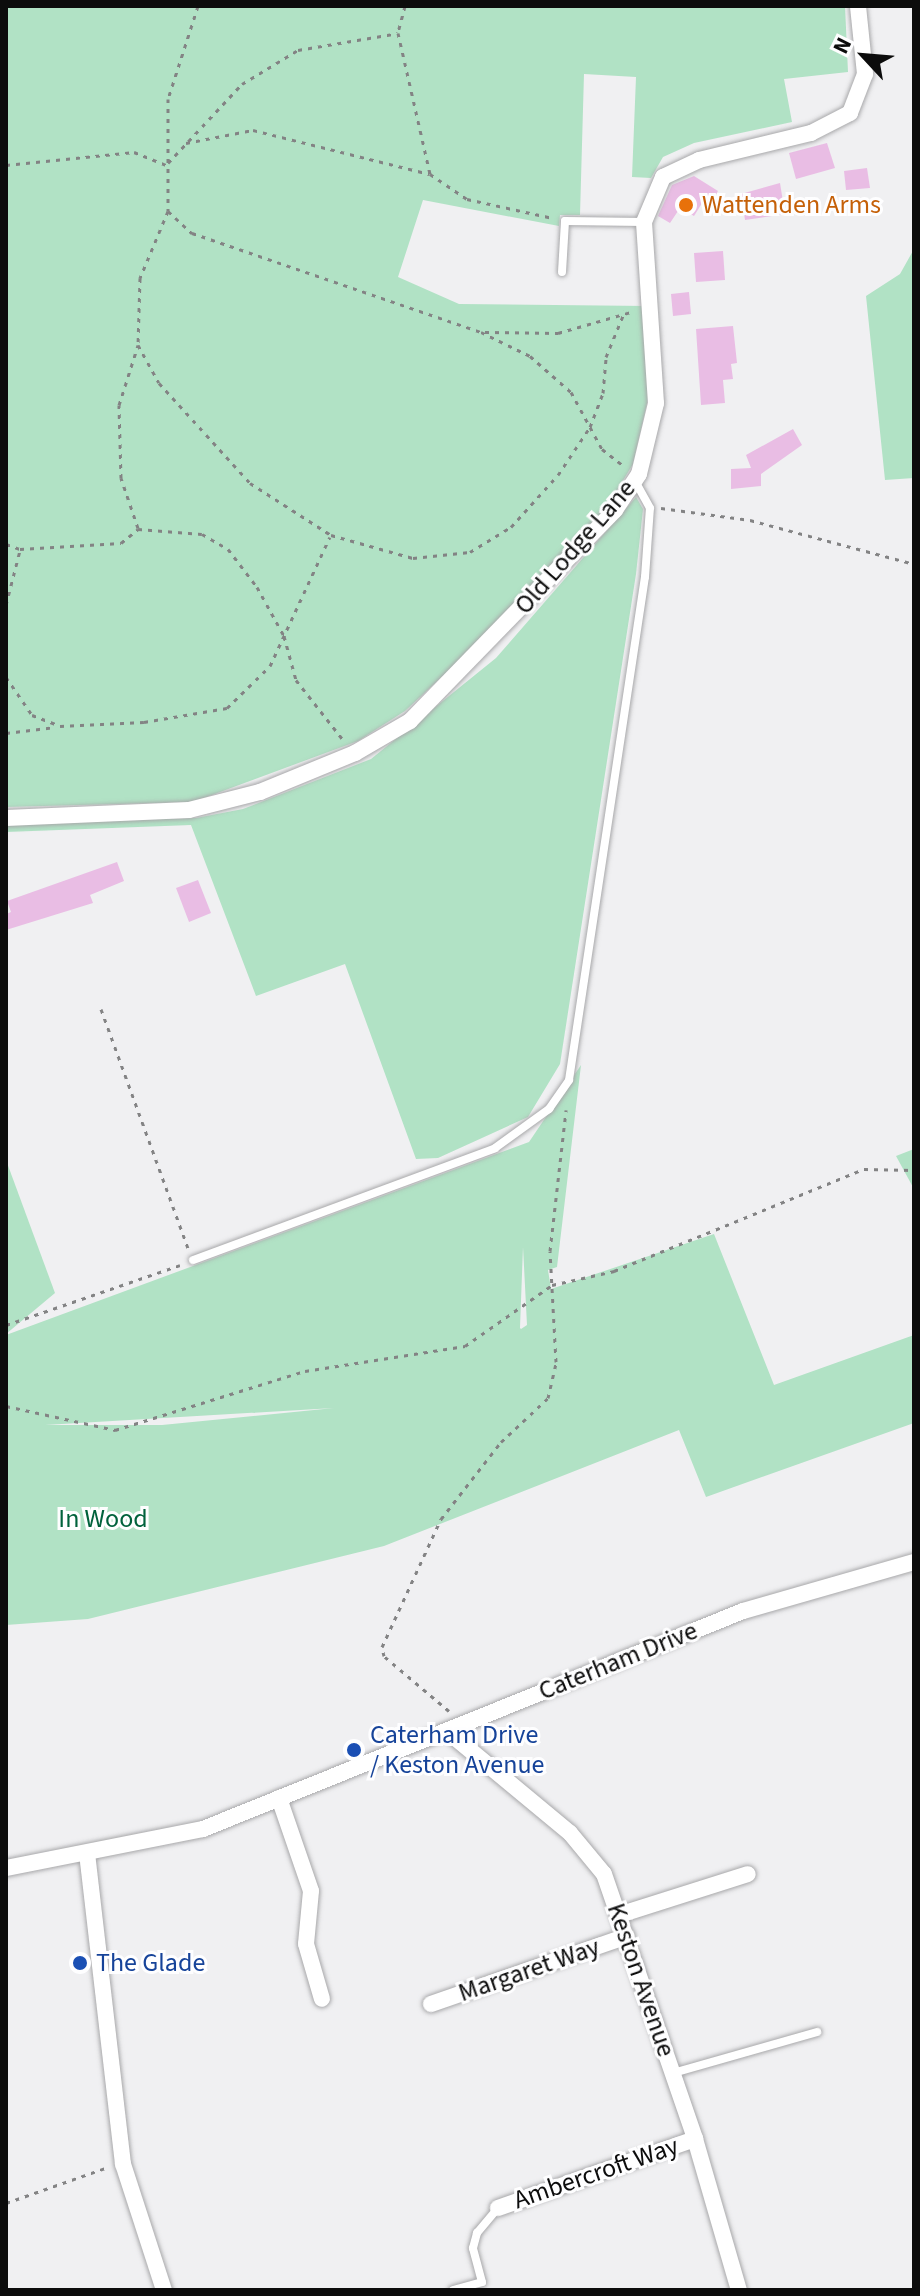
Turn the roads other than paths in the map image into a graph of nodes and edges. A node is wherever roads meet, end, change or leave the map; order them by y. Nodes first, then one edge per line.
1 (858, 6) edge
2 (644, 222) junction
3 (562, 272) dead end
4 (635, 481) junction
5 (6, 818) edge
6 (193, 1260) road end
7 (914, 1562) edge
8 (447, 1731) junction
9 (279, 1798) junction
10 (87, 1853) junction
11 (6, 1868) edge
12 (748, 1874) dead end
13 (619, 1915) junction
14 (627, 1936) junction
15 (322, 1999) dead end
16 (431, 2004) dead end
17 (817, 2032) dead end
18 (673, 2073) junction
19 (695, 2139) junction
20 (498, 2208) joint
21 (164, 2290) edge
22 (453, 2290) edge
23 (739, 2290) edge

1 - 2 street, Old Lodge Lane
2 - 3 lane
2 - 4 street, Old Lodge Lane
4 - 5 street, Old Lodge Lane
4 - 6 lane
7 - 8 street, Caterham Drive
8 - 9 street, Caterham Drive
8 - 13 street, Keston Avenue
9 - 10 street, Caterham Drive
9 - 15 street
10 - 11 street, Caterham Drive
10 - 21 street
12 - 13 street
13 - 14 street, Keston Avenue
14 - 16 street, Margaret Way
14 - 18 street, Keston Avenue
17 - 18 lane
18 - 19 street, Keston Avenue
19 - 20 street, Ambercroft Way
19 - 23 street, Keston Avenue
20 - 22 lane

